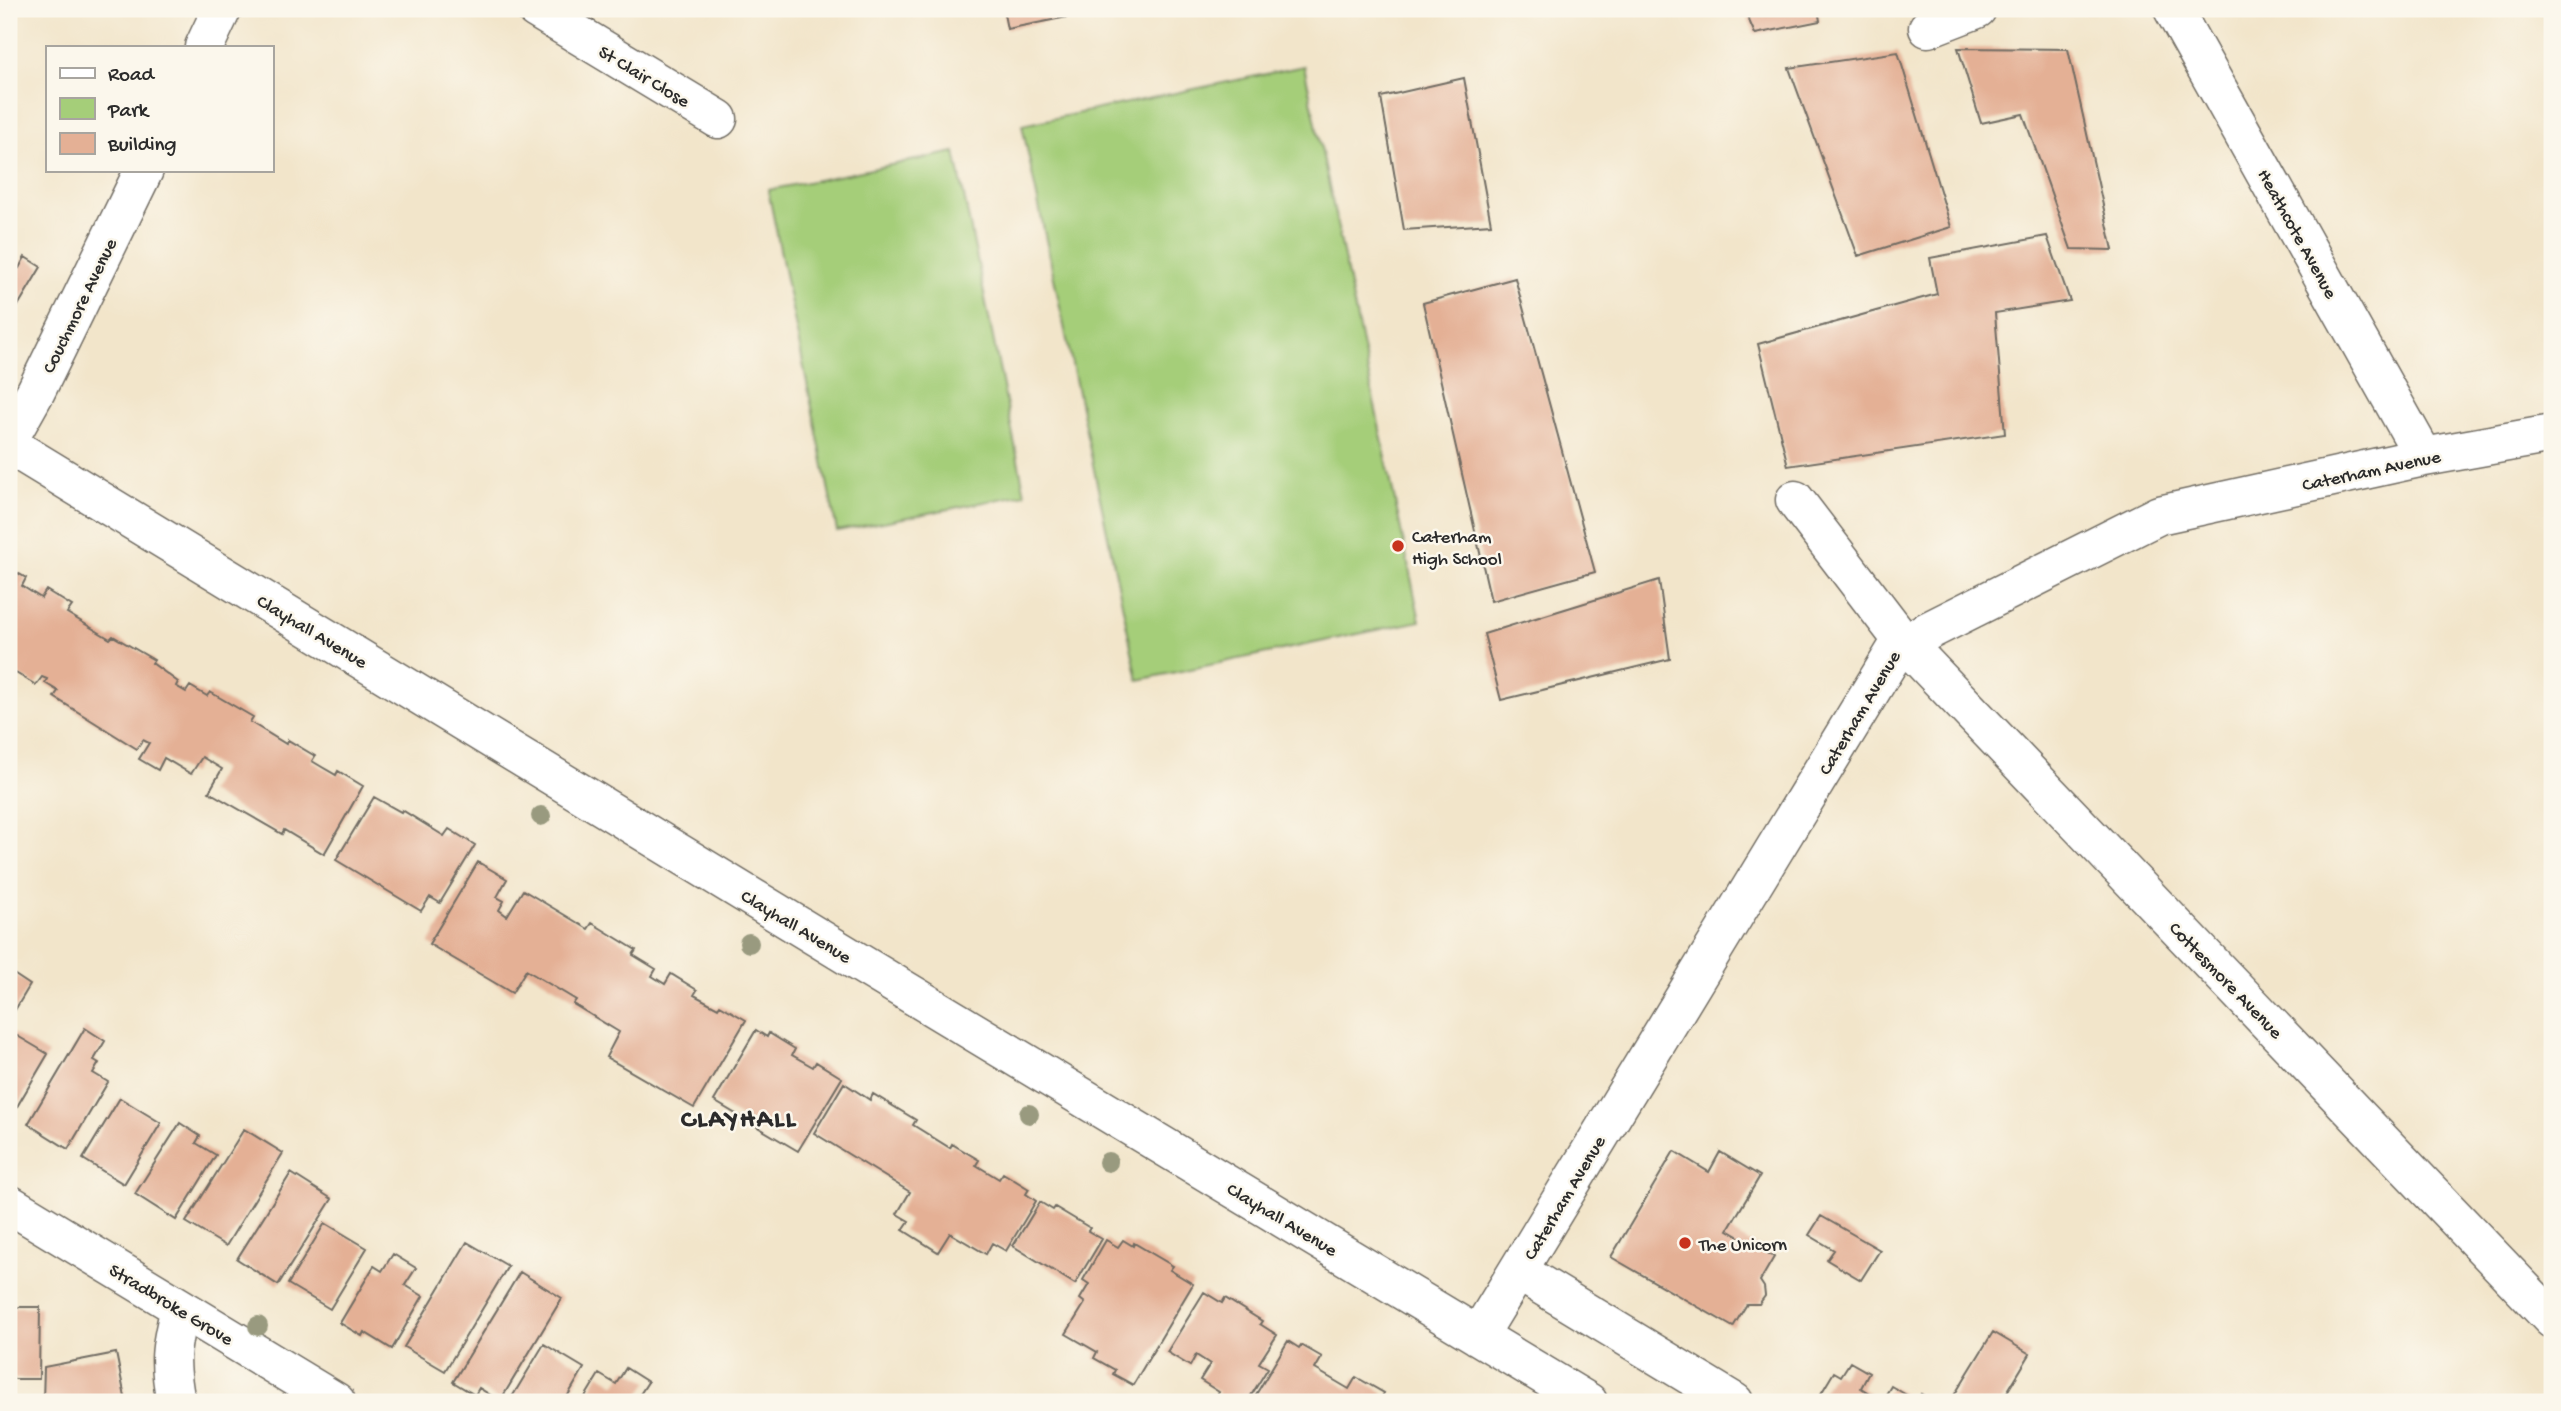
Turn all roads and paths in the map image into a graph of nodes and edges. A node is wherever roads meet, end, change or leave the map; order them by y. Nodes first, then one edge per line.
1 (222, 9) edge
2 (536, 9) edge
3 (1977, 9) edge
4 (2173, 9) edge
5 (1927, 27) dead end
6 (204, 46) edge
7 (718, 119) dead end
8 (143, 172) edge
9 (2552, 434) edge
10 (9, 439) edge
11 (9, 445) edge
12 (2424, 457) junction
13 (1795, 500) dead end
14 (1902, 640) junction
15 (9, 1204) edge
16 (1518, 1271) junction
17 (180, 1308) junction
18 (2552, 1319) edge
19 (1478, 1336) junction
20 (176, 1402) edge
21 (335, 1402) edge
22 (1588, 1402) edge
23 (1734, 1402) edge

1 - 6 street
2 - 7 street, St Clair Close
3 - 5 street
4 - 12 street, Heathcote Avenue
8 - 10 street, Couchmore Avenue
9 - 12 street, Caterham Avenue
11 - 19 street, Clayhall Avenue
12 - 14 street, Caterham Avenue
13 - 14 street, Cottesmore Avenue
14 - 16 street, Caterham Avenue
14 - 18 street, Cottesmore Avenue
15 - 17 street, Stradbroke Grove
16 - 19 street, Caterham Avenue
16 - 23 street
17 - 20 street
17 - 21 street, Stradbroke Grove
19 - 22 street, Clayhall Avenue

